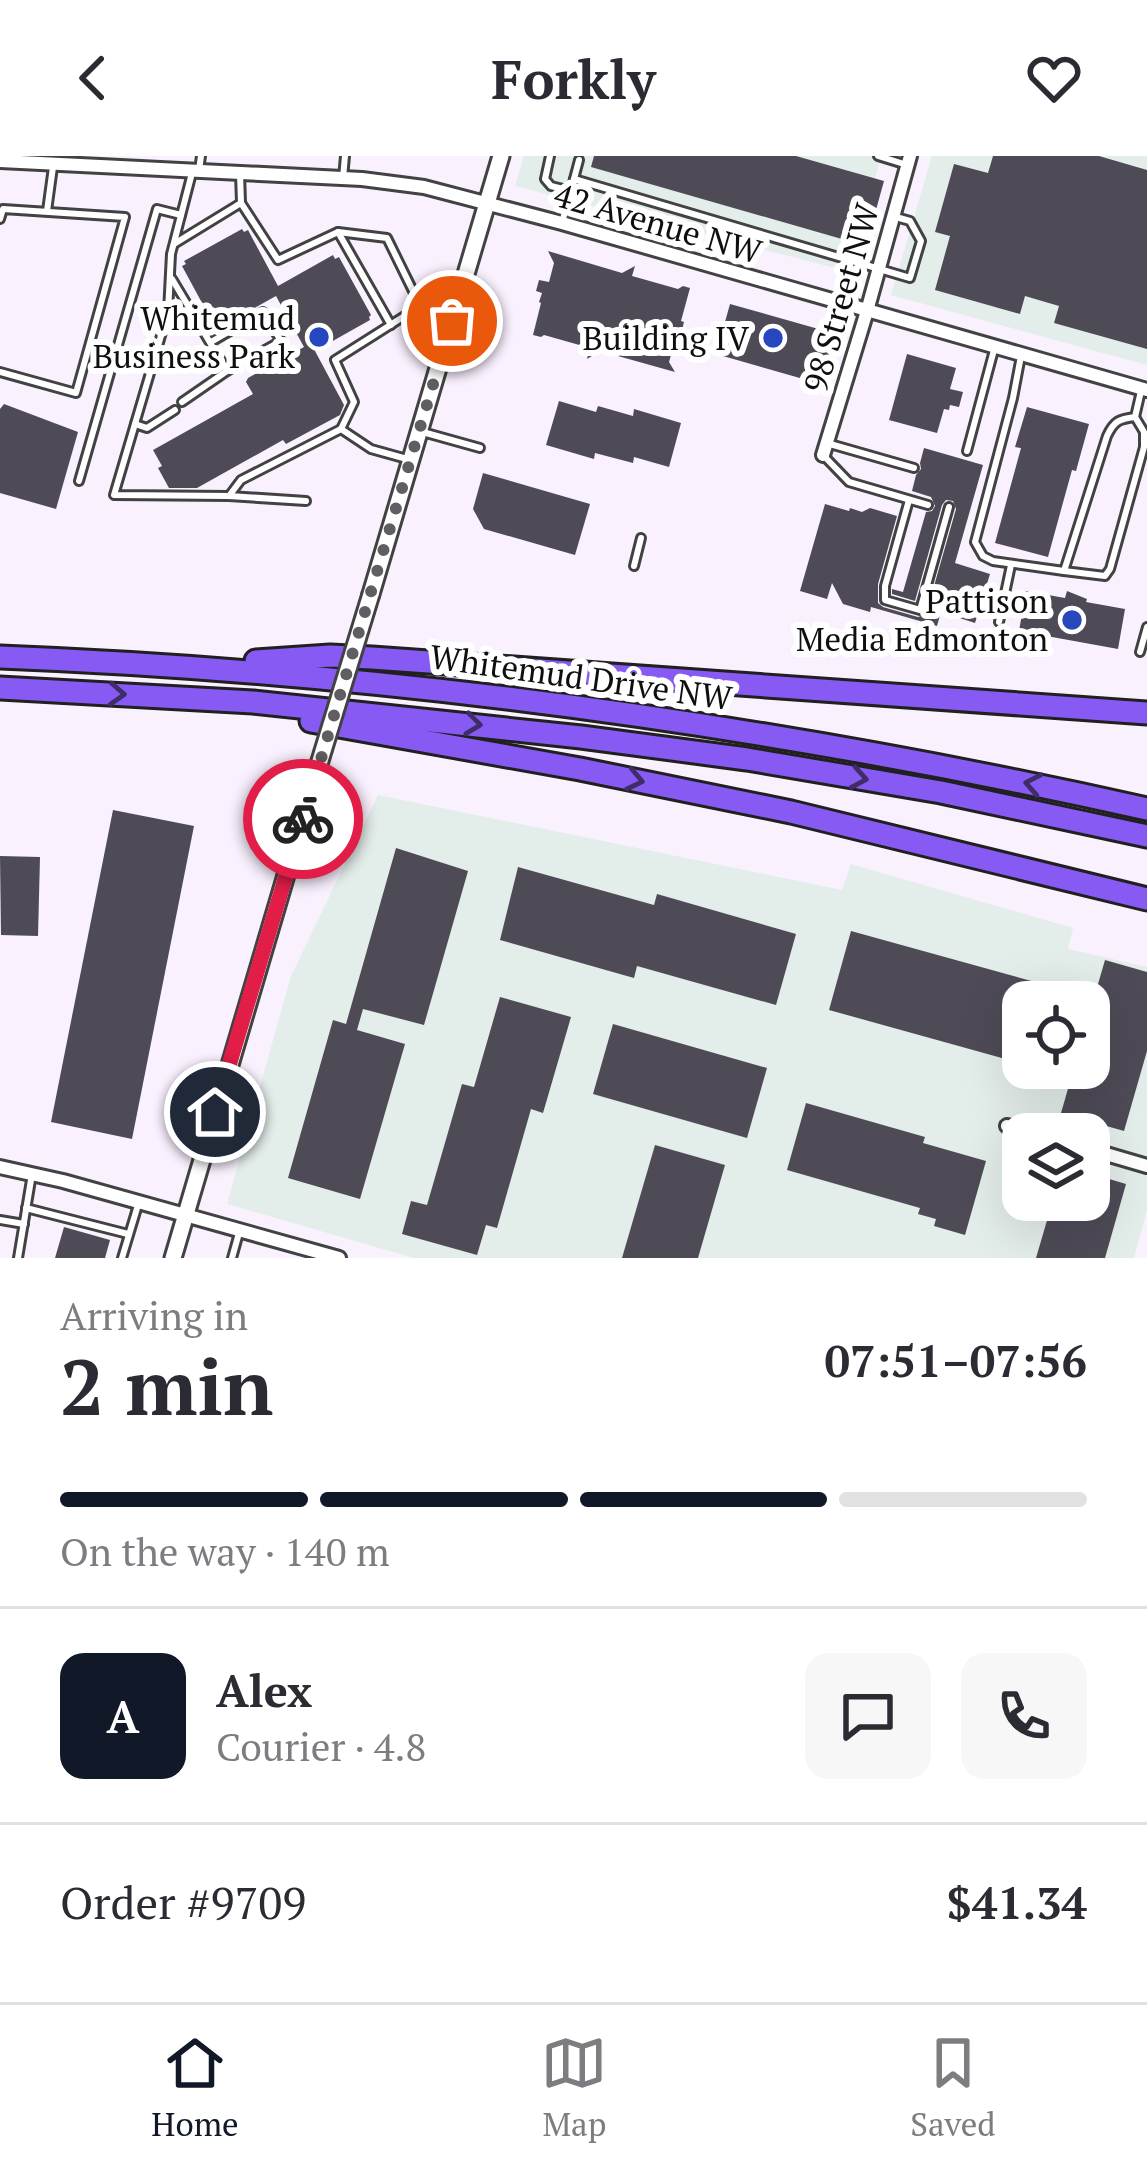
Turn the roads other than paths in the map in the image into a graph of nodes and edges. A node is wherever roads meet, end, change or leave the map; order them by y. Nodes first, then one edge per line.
1 (345, 156) edge
2 (501, 156) edge
3 (550, 156) edge
4 (878, 156) edge
5 (579, 160) dead end
6 (909, 160) edge
7 (0, 161) edge
8 (53, 164) junction
9 (198, 165) edge
10 (240, 172) junction
11 (343, 178) junction
12 (574, 179) junction
13 (571, 191) junction
14 (241, 203) junction
15 (488, 203) junction
16 (47, 211) junction
17 (181, 215) junction
18 (893, 217) junction
19 (0, 219) edge
20 (562, 223) junction
21 (338, 232) junction
22 (174, 244) junction
23 (879, 268) junction
24 (170, 276) junction
25 (414, 310) junction
26 (867, 311) junction
27 (452, 321) junction
28 (391, 325) junction
29 (211, 342) junction
30 (994, 346) junction
31 (1022, 354) junction
32 (227, 371) junction
33 (0, 372) edge
34 (1144, 389) edge
35 (182, 402) dead end
36 (175, 410) dead end
37 (1135, 417) junction
38 (135, 424) junction
39 (341, 429) junction
40 (419, 431) junction
41 (479, 448) dead end
42 (825, 449) junction
43 (967, 451) dead end
44 (410, 460) junction
45 (914, 468) dead end
46 (80, 481) dead end
47 (229, 496) junction
48 (910, 500) junction
49 (306, 501) dead end
50 (928, 505) dead end
51 (949, 507) dead end
52 (641, 538) dead end
53 (1011, 565) junction
54 (634, 566) dead end
55 (1064, 571) junction
56 (999, 622) dead end
57 (1147, 627) edge
58 (1140, 652) dead end
59 (0, 657) edge
60 (176, 667) junction
61 (0, 688) edge
62 (254, 702) junction
63 (1147, 716) edge
64 (1147, 809) edge
65 (1147, 836) edge
66 (1142, 900) edge
67 (1110, 1155) edge
68 (1147, 1166) edge
69 (0, 1168) edge
70 (32, 1174) junction
71 (139, 1201) junction
72 (26, 1208) junction
73 (185, 1214) junction
74 (0, 1220) edge
75 (24, 1224) junction
76 (240, 1229) junction
77 (128, 1234) junction
78 (18, 1258) edge
79 (122, 1258) edge
80 (173, 1258) edge
81 (232, 1258) edge
82 (339, 1258) edge

1 - 11 lane
2 - 15 street
3 - 13 lane
4 - 6 lane
5 - 12 lane
6 - 18 street, 98 Street NW
7 - 8 street, 42 Avenue NW
8 - 9 street, 42 Avenue NW
8 - 16 lane
9 - 10 street, 42 Avenue NW
9 - 17 lane
10 - 11 street, 42 Avenue NW
10 - 14 lane
11 - 15 street, 42 Avenue NW
12 - 13 lane
12 - 23 lane
13 - 20 lane
14 - 21 lane
14 - 22 lane
15 - 20 street, 42 Avenue NW
15 - 27 street
16 - 19 lane
16 - 33 lane
17 - 22 lane
17 - 46 lane
18 - 23 street, 98 Street NW
18 - 23 lane
20 - 26 street, 42 Avenue NW
21 - 25 lane
21 - 28 lane
22 - 24 lane
23 - 26 street, 98 Street NW
24 - 29 lane
24 - 38 lane
25 - 27 lane
25 - 28 lane
26 - 30 street, 42 Avenue NW
26 - 42 street, 98 Street NW
27 - 40 street
28 - 39 lane
29 - 32 lane
29 - 32 lane
30 - 31 street, 42 Avenue NW
30 - 43 lane
31 - 34 street, 42 Avenue NW
31 - 53 lane
32 - 35 lane
34 - 37 lane
36 - 38 lane
37 - 55 lane
37 - 55 lane
38 - 47 lane
39 - 44 lane
39 - 47 lane
40 - 41 lane
40 - 44 street
42 - 45 lane
42 - 48 lane
44 - 73 street, bridge
47 - 49 lane
48 - 50 lane
48 - 51 lane
52 - 54 lane
53 - 55 lane
53 - 56 lane
57 - 58 lane
59 - 60 highway, Whitemud Drive NW
60 - 63 highway
64 -> 60 highway, Whitemud Drive NW
61 -> 62 highway, Whitemud Drive NW
62 -> 65 highway, Whitemud Drive NW
62 -> 66 highway
67 - 68 street
69 - 70 street
70 - 71 street
70 - 72 lane
71 - 73 street
71 - 77 lane
72 - 75 lane
72 - 77 lane
73 - 76 street
73 - 80 street
74 - 75 lane
75 - 78 lane
76 - 81 lane
76 - 82 street
77 - 79 lane

